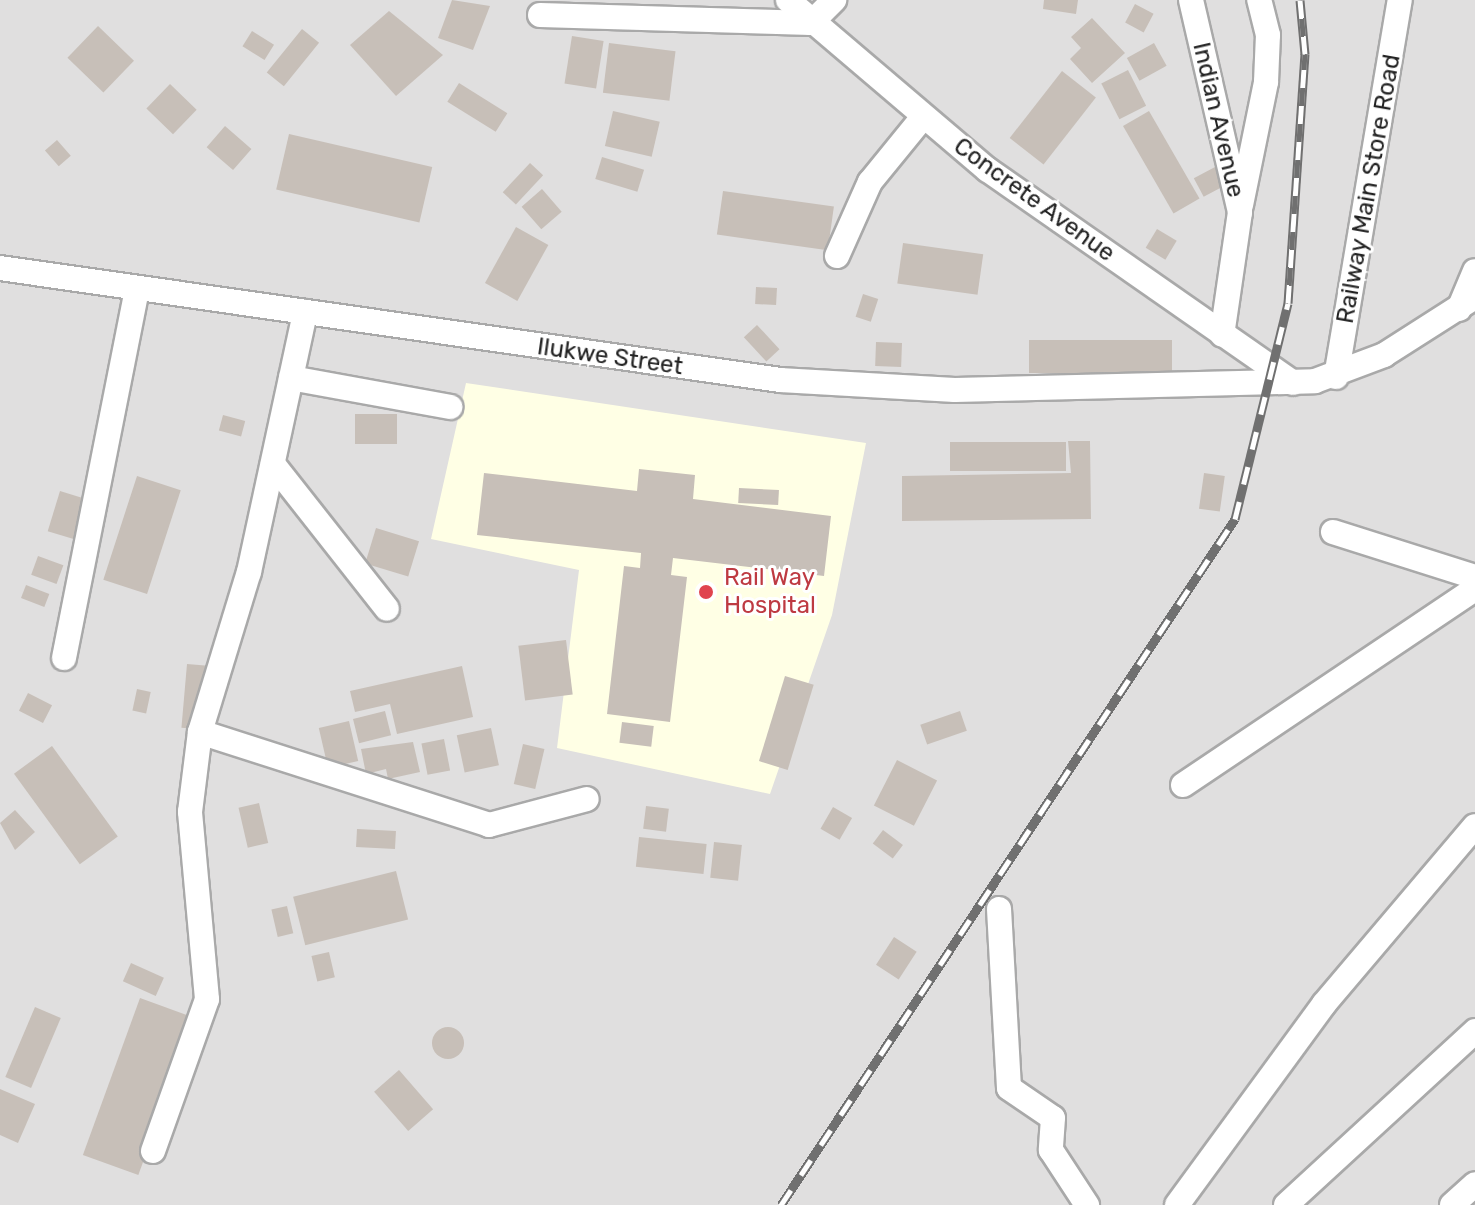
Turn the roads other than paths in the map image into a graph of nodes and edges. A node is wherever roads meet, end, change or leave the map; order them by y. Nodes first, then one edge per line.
1 (788, 0) edge
2 (834, 0) edge
3 (1191, 0) edge
4 (1259, 0) edge
5 (1400, 0) edge
6 (540, 15) dead end
7 (811, 23) junction
8 (923, 117) junction
9 (1240, 212) junction
10 (837, 256) dead end
11 (0, 268) edge
12 (1475, 271) edge
13 (137, 289) junction
14 (1467, 303) edge
15 (305, 312) junction
16 (1222, 335) junction
17 (1336, 377) junction
18 (291, 378) junction
19 (1293, 383) junction
20 (450, 407) dead end
21 (273, 464) junction
22 (1333, 532) dead end
23 (1475, 577) edge
24 (1475, 589) edge
25 (387, 609) dead end
26 (64, 658) dead end
27 (200, 732) junction
28 (1183, 785) dead end
29 (587, 799) dead end
30 (1475, 826) edge
31 (999, 909) dead end
32 (1475, 1031) edge
33 (153, 1151) dead end
34 (1475, 1184) edge
35 (1087, 1205) edge
36 (1177, 1205) edge
37 (1286, 1205) edge
38 (1452, 1205) edge

1 - 7 street, Concrete Avenue
2 - 7 street
3 - 9 street, Indian Avenue
4 - 9 street
5 - 17 street, Railway Main Store Road
6 - 7 street
7 - 8 street, Concrete Avenue
8 - 10 street
8 - 16 street, Concrete Avenue
9 - 16 street, Indian Avenue
11 - 13 street, Ilukwe Street
12 - 14 street
13 - 15 street, Ilukwe Street
13 - 26 street
14 - 17 street
15 - 18 street
15 - 19 street, Ilukwe Street
16 - 19 street, Concrete Avenue
17 - 19 street, Ilukwe Street
18 - 20 street
18 - 21 street
21 - 25 street
21 - 27 street
22 - 23 street
24 - 28 street
27 - 29 street
27 - 33 street
30 - 36 street
31 - 35 street
32 - 37 street
34 - 38 street

